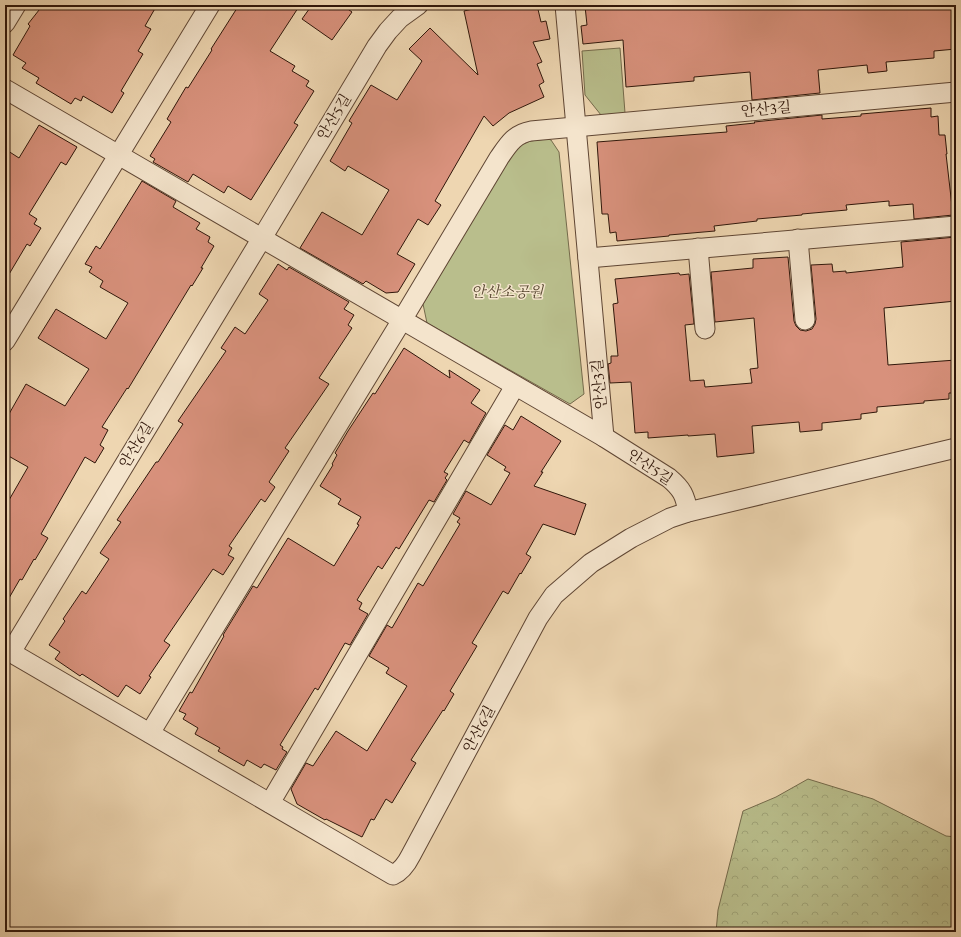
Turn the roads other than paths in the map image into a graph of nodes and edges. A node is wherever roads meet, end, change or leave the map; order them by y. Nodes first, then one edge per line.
1 (16, 5) edge
2 (210, 5) edge
3 (418, 5) edge
4 (565, 5) edge
5 (5, 23) edge
6 (5, 89) edge
7 (956, 92) edge
8 (576, 127) junction
9 (118, 155) junction
10 (956, 226) edge
11 (262, 238) junction
12 (798, 239) junction
13 (698, 248) junction
14 (588, 258) junction
15 (402, 320) junction
16 (805, 320) dead end
17 (705, 329) dead end
18 (5, 341) edge
19 (515, 386) junction
20 (604, 438) junction
21 (956, 448) edge
22 (688, 512) junction
23 (8, 651) edge
24 (150, 733) junction
25 (270, 803) junction

1 - 5 street
2 - 9 street
3 - 11 street, 안산5길
4 - 8 street, 안산3길
6 - 9 street, 안산5길
7 - 8 street, 안산3길
8 - 14 street, 안산3길
8 - 15 street
9 - 11 street, 안산5길
9 - 18 street
10 - 12 street
11 - 15 street, 안산5길
11 - 23 street, 안산6길
12 - 13 street
12 - 16 street
13 - 14 street
13 - 17 street
14 - 20 street, 안산3길
15 - 19 street, 안산5길
15 - 24 street
19 - 20 street, 안산5길
19 - 25 street
20 - 22 street, 안산5길
21 - 22 street
22 - 25 street, 안산6길
23 - 24 street, 안산6길
24 - 25 street, 안산6길

